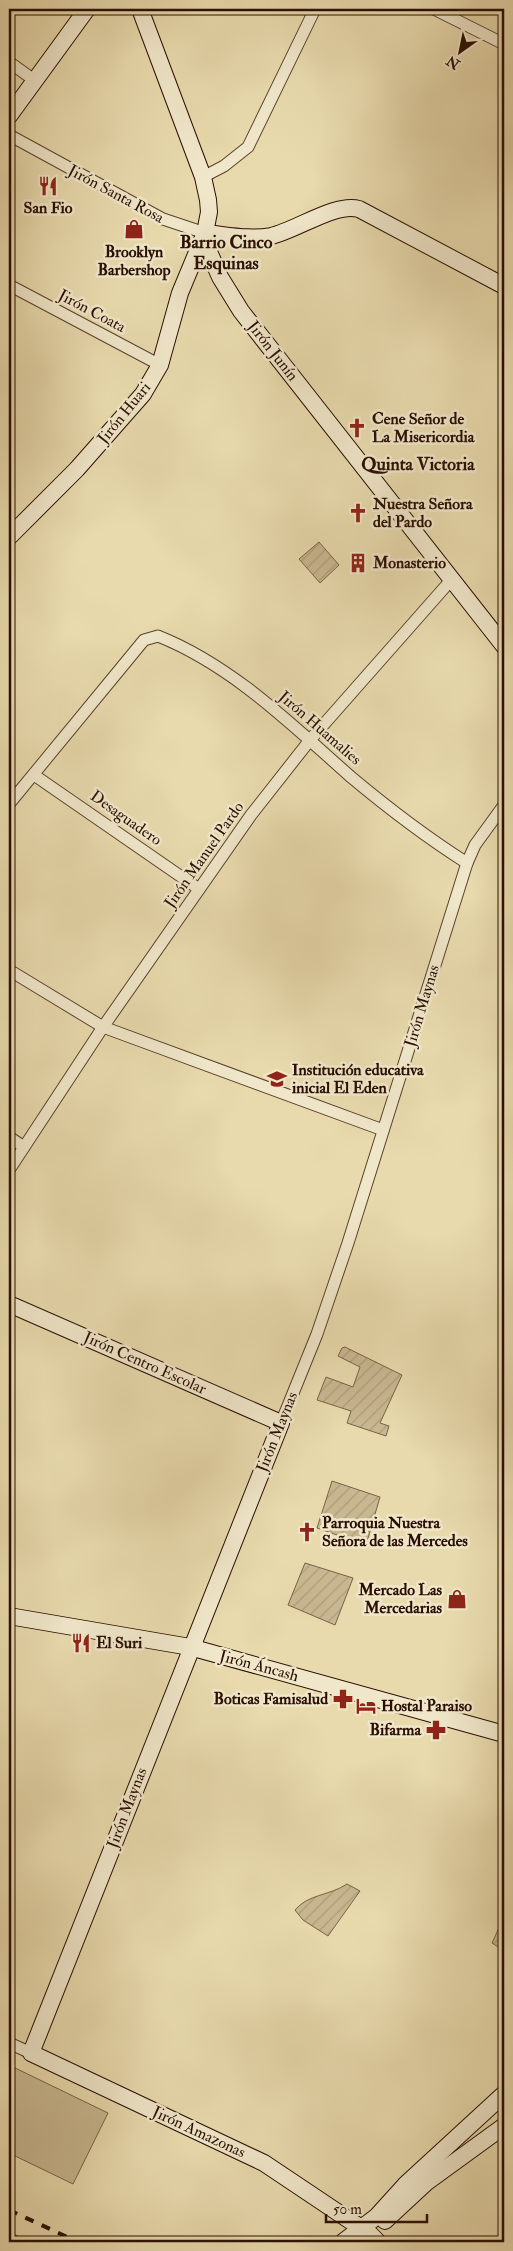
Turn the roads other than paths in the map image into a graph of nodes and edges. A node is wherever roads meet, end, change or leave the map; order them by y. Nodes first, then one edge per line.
1 (87, 9) edge
2 (140, 9) edge
3 (315, 9) edge
4 (434, 9) edge
5 (504, 44) edge
6 (9, 62) edge
7 (34, 80) junction
8 (9, 116) edge
9 (9, 135) edge
10 (203, 177) junction
11 (205, 233) junction
12 (9, 285) edge
13 (504, 286) edge
14 (160, 365) junction
15 (9, 537) edge
16 (452, 579) junction
17 (504, 646) edge
18 (310, 740) junction
19 (34, 775) junction
20 (9, 804) edge
21 (504, 805) edge
22 (467, 862) junction
23 (199, 889) junction
24 (9, 970) edge
25 (103, 1027) junction
26 (383, 1130) junction
27 (9, 1137) edge
28 (24, 1147) junction
29 (9, 1170) edge
30 (9, 1304) edge
31 (281, 1423) junction
32 (9, 1616) edge
33 (190, 1647) junction
34 (504, 1734) edge
35 (9, 2043) edge
36 (30, 2054) junction
37 (504, 2094) edge
38 (504, 2126) edge
39 (367, 2237) edge
40 (343, 2242) edge

1 - 7 street
2 - 10 street, Jirón Junín
3 - 10 street
4 - 5 street
6 - 7 street
7 - 8 street
9 - 11 street, Jirón Santa Rosa
10 - 11 street, Jirón Junín
11 - 13 street, Jirón Santa Rosa
11 - 14 street, Jirón Huari
11 - 16 street, Jirón Junín
12 - 14 street, Jirón Coata
14 - 15 street, Jirón Huari
16 - 17 street, Jirón Junín
16 - 18 street, Jirón Manuel Pardo
18 - 19 street, Jirón Huamalies
18 - 22 street, Jirón Huamalies
18 - 23 street, Jirón Manuel Pardo
19 - 20 street
19 - 23 street, Desaguadero
21 - 22 street, Jirón Maynas
22 - 26 street, Jirón Maynas
23 - 25 street, Jirón Manuel Pardo
24 - 25 street
25 - 26 street
25 - 28 street, Jirón Manuel Pardo
26 - 31 street, Jirón Maynas
27 - 28 street
28 - 29 street, Jirón Manuel Pardo
30 - 31 street, Jirón Centro Escolar
31 - 33 street, Jirón Maynas
32 - 33 street, Jirón Áncash
33 - 34 street, Jirón Áncash
33 - 36 street, Jirón Maynas
35 - 36 street, Jirón Amazonas
36 - 39 street, Jirón Amazonas
37 - 39 street
38 - 39 street
39 - 40 street

